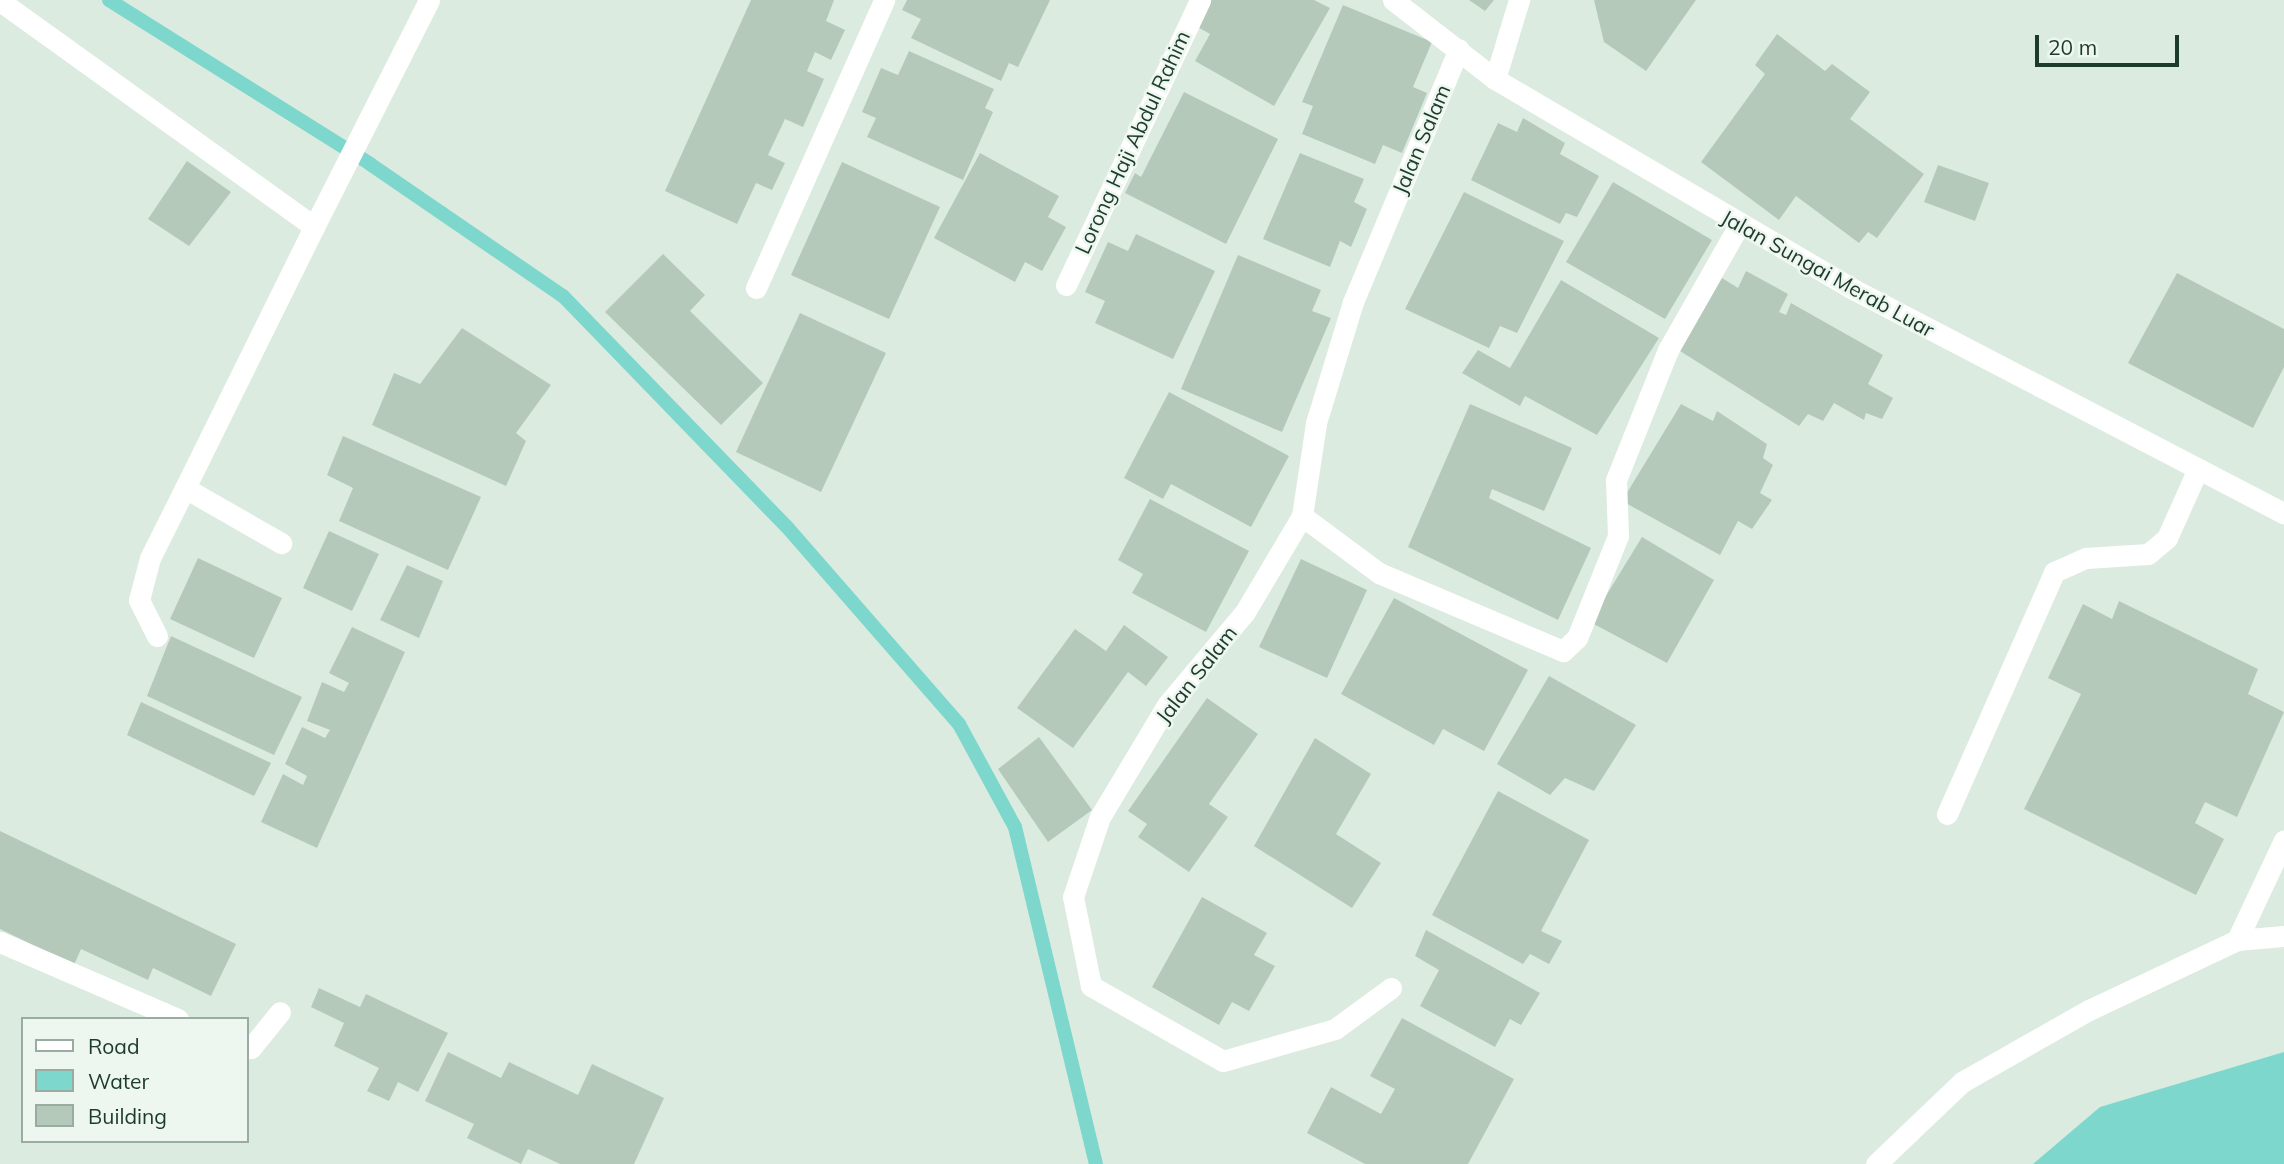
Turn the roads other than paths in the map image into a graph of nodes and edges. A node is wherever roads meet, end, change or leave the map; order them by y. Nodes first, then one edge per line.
1 (429, 0) edge
2 (884, 0) edge
3 (1200, 0) edge
4 (1393, 0) edge
5 (1520, 0) edge
6 (0, 1) edge
7 (1459, 49) junction
8 (1495, 79) junction
9 (1740, 223) junction
10 (314, 227) junction
11 (1066, 285) dead end
12 (756, 288) dead end
13 (2197, 471) junction
14 (186, 488) junction
15 (2284, 513) edge
16 (1302, 516) junction
17 (281, 542) dead end
18 (157, 636) dead end
19 (1947, 814) dead end
20 (2284, 840) edge
21 (2284, 936) edge
22 (2237, 940) junction
23 (0, 942) edge
24 (1391, 988) dead end
25 (280, 1012) dead end
26 (173, 1017) edge
27 (248, 1046) edge
28 (1876, 1164) edge

1 - 10 street
2 - 12 street
3 - 11 street, Lorong Haji Abdul Rahim
4 - 7 street, Jalan Sungai Merab Luar
5 - 8 street
6 - 10 street
7 - 8 street, Jalan Sungai Merab Luar
7 - 16 street, Jalan Salam
8 - 9 street, Jalan Sungai Merab Luar
9 - 13 street, Jalan Sungai Merab Luar
9 - 16 street
10 - 14 street
13 - 15 street, Jalan Sungai Merab Luar
13 - 19 street
14 - 17 street
14 - 18 street
16 - 24 street, Jalan Salam
20 - 22 street
21 - 22 street
22 - 28 street
23 - 26 street
25 - 27 street

